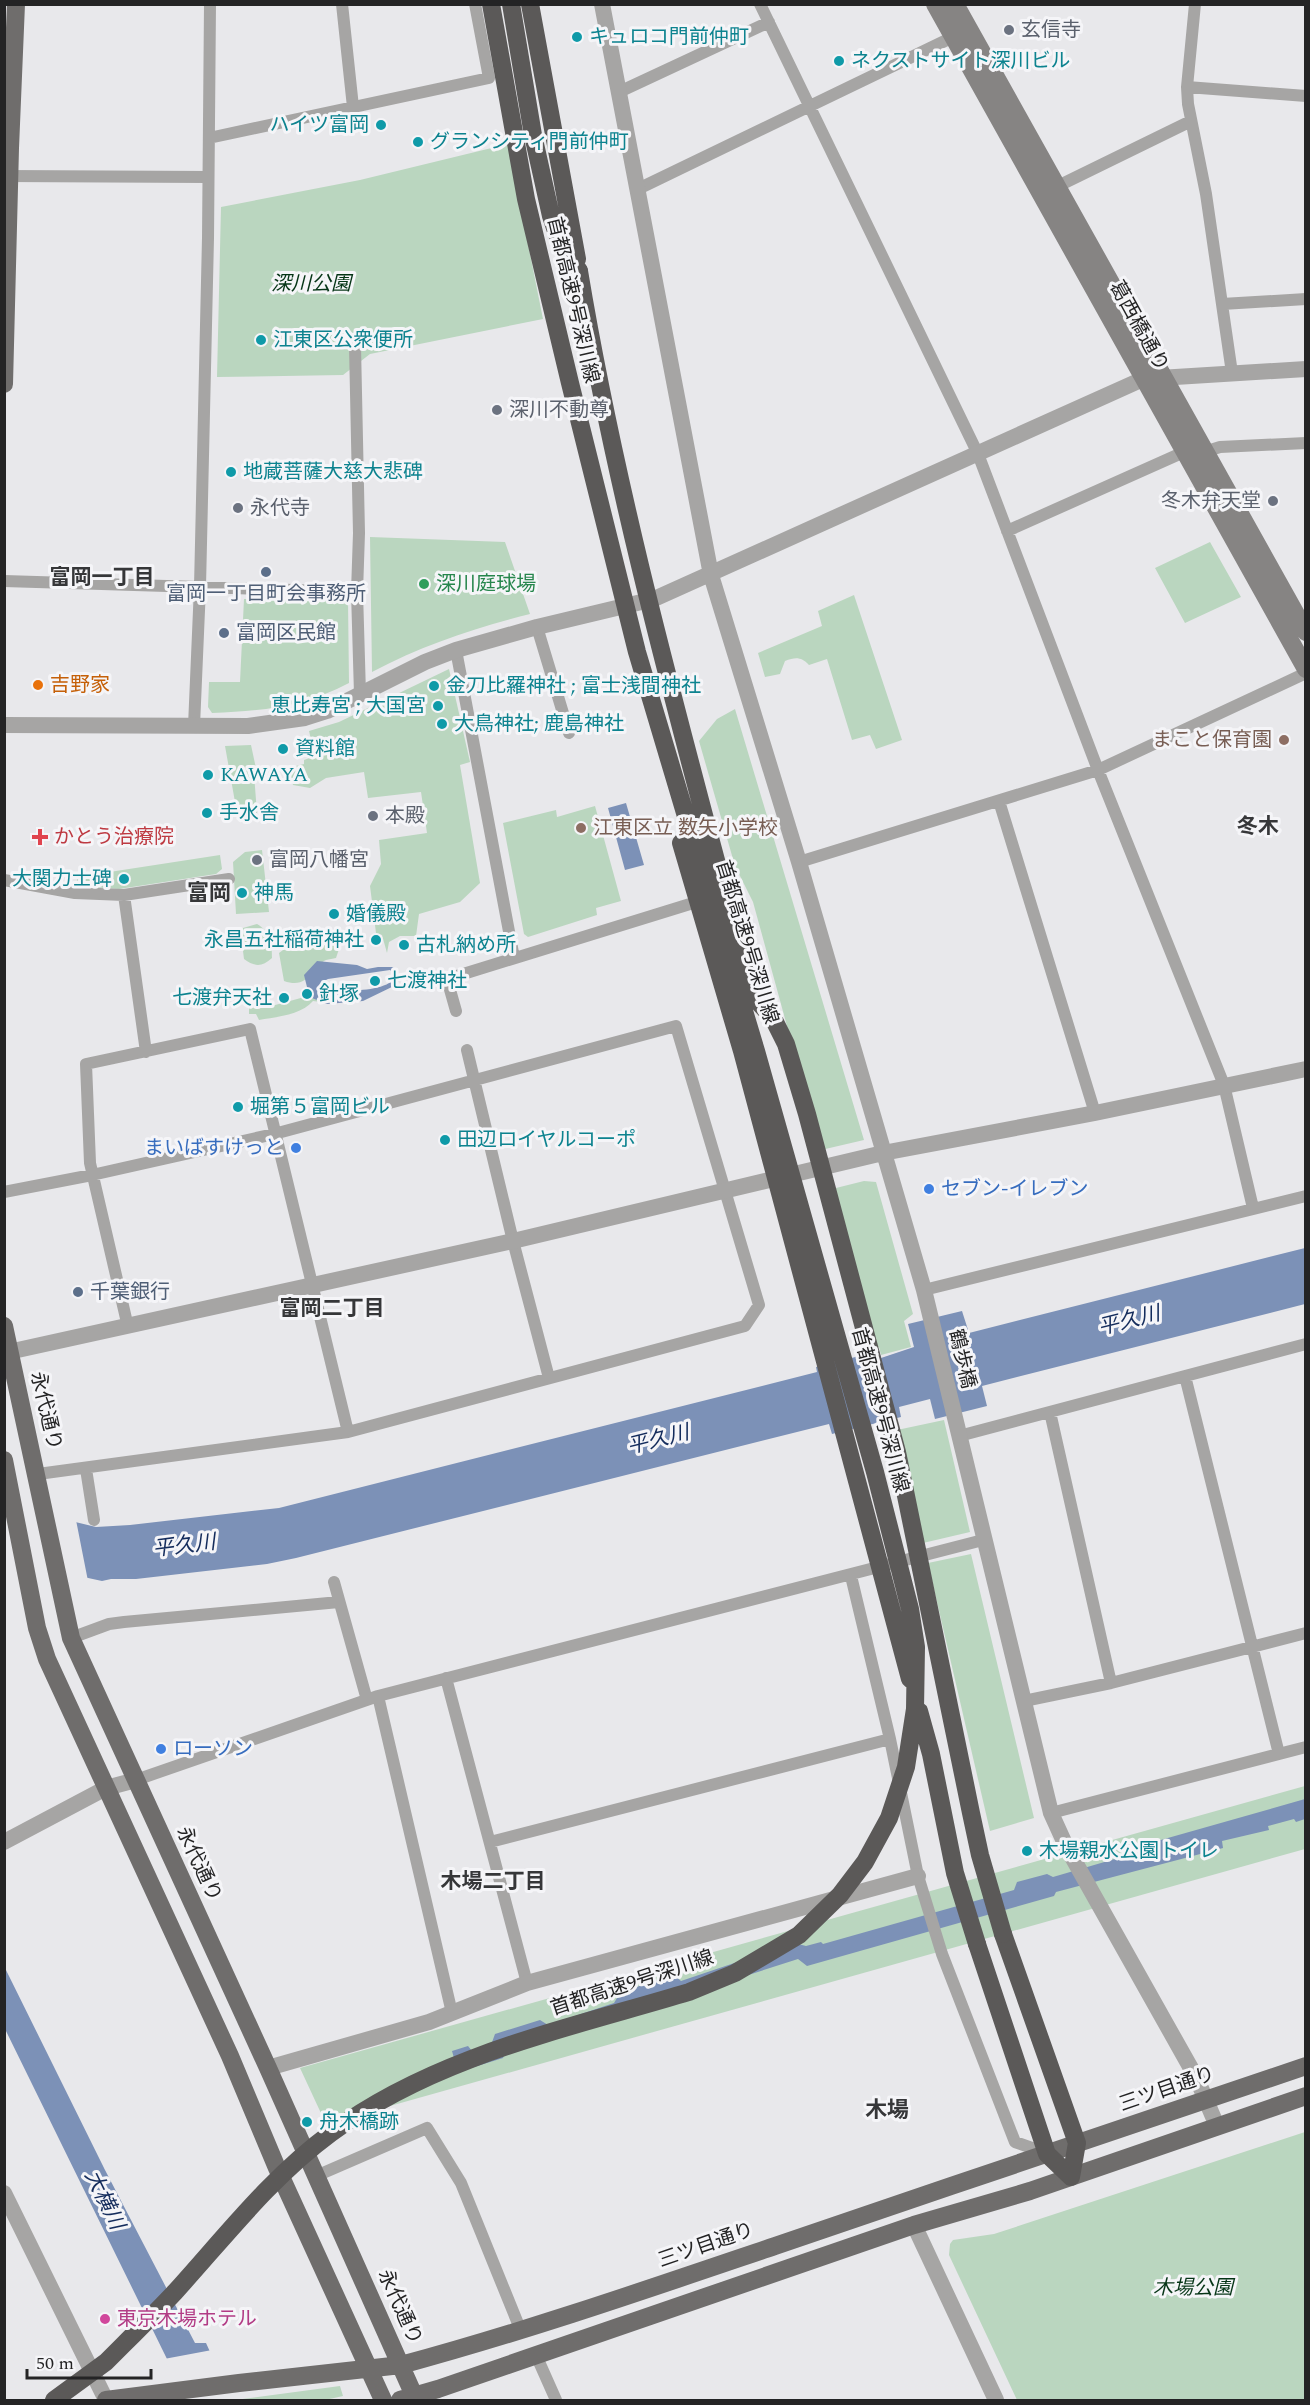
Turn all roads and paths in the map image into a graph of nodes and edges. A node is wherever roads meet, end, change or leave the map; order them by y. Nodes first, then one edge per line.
1 (16, 4) edge
2 (210, 4) edge
3 (342, 4) edge
4 (475, 4) edge
5 (491, 4) edge
6 (510, 4) edge
7 (530, 4) edge
8 (602, 4) edge
9 (760, 4) edge
10 (935, 4) edge
11 (956, 4) edge
12 (1195, 4) edge
13 (769, 22) junction
14 (953, 37) junction
15 (1187, 87) junction
16 (619, 92) junction
17 (1305, 96) edge
18 (809, 106) junction
19 (352, 107) junction
20 (1191, 122) junction
21 (209, 138) junction
22 (7, 176) edge
23 (208, 177) junction
24 (1056, 187) junction
25 (638, 189) junction
26 (579, 271) junction
27 (1305, 299) edge
28 (1222, 304) junction
29 (355, 346) dead end
30 (1305, 369) edge
31 (1232, 373) junction
32 (1162, 377) junction
33 (1143, 380) junction
34 (4, 384) edge
35 (1305, 443) edge
36 (1184, 452) junction
37 (1204, 452) junction
38 (978, 454) junction
39 (1007, 531) junction
40 (711, 574) junction
41 (4, 580) edge
42 (200, 587) junction
43 (357, 592) junction
44 (537, 627) junction
45 (1305, 632) edge
46 (456, 650) junction
47 (1305, 671) edge
48 (360, 694) junction
49 (658, 724) junction
50 (4, 725) edge
51 (195, 726) junction
52 (569, 733) dead end
53 (1098, 770) junction
54 (999, 801) junction
55 (799, 862) junction
56 (229, 879) dead end
57 (4, 880) edge
58 (124, 895) junction
59 (690, 904) dead end
60 (514, 958) junction
61 (751, 994) junction
62 (456, 1011) dead end
63 (467, 1050) dead end
64 (146, 1052) junction
65 (1305, 1069) edge
66 (475, 1080) junction
67 (1224, 1085) junction
68 (1095, 1113) junction
69 (274, 1134) junction
70 (883, 1153) junction
71 (92, 1175) junction
72 (4, 1192) edge
73 (726, 1192) junction
74 (1305, 1196) edge
75 (1253, 1208) junction
76 (513, 1241) junction
77 (312, 1287) junction
78 (924, 1290) junction
79 (4, 1326) edge
80 (128, 1327) junction
81 (1305, 1344) edge
82 (7, 1352) edge
83 (1185, 1376) junction
84 (549, 1378) junction
85 (1050, 1412) junction
86 (348, 1432) junction
87 (959, 1436) junction
88 (4, 1460) edge
89 (86, 1469) junction
90 (38, 1474) junction
91 (94, 1520) dead end
92 (983, 1540) junction
93 (851, 1576) junction
94 (334, 1582) dead end
95 (339, 1602) junction
96 (1305, 1633) edge
97 (71, 1638) junction
98 (1253, 1647) junction
99 (446, 1678) junction
100 (1112, 1683) junction
101 (373, 1698) junction
102 (1024, 1701) junction
103 (890, 1739) junction
104 (1305, 1747) edge
105 (1280, 1754) junction
106 (136, 1780) junction
107 (106, 1788) junction
108 (1050, 1813) junction
109 (4, 1842) edge
110 (490, 1842) junction
111 (918, 1876) junction
112 (527, 1983) junction
113 (452, 2013) junction
114 (1305, 2066) edge
115 (268, 2068) junction
116 (1305, 2096) edge
117 (1207, 2099) junction
118 (1216, 2126) junction
119 (1077, 2144) junction
120 (1047, 2154) junction
121 (316, 2176) junction
122 (1071, 2177) junction
123 (4, 2193) edge
124 (914, 2225) junction
125 (521, 2331) junction
126 (536, 2355) junction
127 (401, 2365) junction
128 (369, 2368) junction
129 (410, 2399) edge
130 (54, 2400) edge
131 (70, 2400) edge
132 (106, 2400) edge
133 (383, 2400) edge
134 (556, 2400) edge
135 (996, 2400) edge

1 - 22 main road
2 - 21 street
3 - 19 street
4 - 19 street
5 - 49 highway, 首都高速9号深川線, bridge
6 - 26 highway
7 - 26 highway, 首都高速9号深川線
8 - 16 street, 鶴歩橋
9 - 13 street
10 - 14 main road, 葛西橋通り
11 - 24 main road, 葛西橋通り
12 - 15 street
13 - 16 street
13 - 18 street
14 - 18 street
14 - 33 main road, 葛西橋通り
15 - 17 street
15 - 20 street
16 - 25 street, 鶴歩橋
18 - 25 street
18 - 38 street
19 - 21 street
20 - 24 street
20 - 28 street
21 - 23 street
22 - 23 street
22 - 34 main road
23 - 42 street
24 - 32 main road, 葛西橋通り
25 - 40 street, 鶴歩橋
26 - 61 highway, 首都高速9号深川線, bridge
27 - 28 street
28 - 31 street
29 - 43 street
30 - 31 street
31 - 32 street
32 - 33 street
32 - 37 main road, 葛西橋通り
33 - 36 main road, 葛西橋通り
33 - 38 street
35 - 37 street
36 - 39 street
36 - 47 main road, 葛西橋通り
37 - 45 main road, 葛西橋通り
38 - 39 street
38 - 40 street
39 - 53 street
40 - 44 street
40 - 55 street, 鶴歩橋
41 - 42 street
42 - 43 street
42 - 51 street
43 - 48 street
44 - 46 street
44 - 52 street
46 - 48 street
46 - 60 street
47 - 53 street
48 - 51 street
49 - 120 highway, bridge
49 - 130 highway, 首都高速9号深川線, bridge
50 - 51 street
53 - 54 street
53 - 67 street
54 - 55 street
54 - 68 street
55 - 70 street, 鶴歩橋
56 - 58 street
57 - 58 street
58 - 64 street
59 - 60 street
60 - 62 street
61 - 119 highway, bridge
61 - 131 highway, 首都高速9号深川線, bridge
63 - 66 street
64 - 69 street
64 - 71 street
65 - 67 street
66 - 69 street
66 - 73 street
66 - 76 street
67 - 68 street
67 - 75 street
68 - 70 street
69 - 71 street
69 - 77 street
70 - 73 street
70 - 78 street, 鶴歩橋
71 - 72 street
71 - 80 street
73 - 76 street
73 - 84 street
74 - 75 street
75 - 78 street
76 - 77 street
76 - 84 street
77 - 80 street
77 - 86 street
78 - 87 street, 鶴歩橋
79 - 82 main road, 永代通り
80 - 82 street
81 - 83 street
82 - 90 main road, 永代通り
83 - 85 street
83 - 98 street
84 - 86 street
85 - 87 street
85 - 100 street
86 - 89 street
87 - 92 street, 鶴歩橋
88 - 107 main road
89 - 90 street
89 - 91 street
90 - 97 main road, 永代通り
92 - 93 street
92 - 102 street, 鶴歩橋
93 - 99 street
93 - 103 street
94 - 95 street
95 - 97 street
95 - 101 street
96 - 98 street
97 - 106 main road, 永代通り
98 - 100 street
98 - 105 street
99 - 101 street
99 - 110 street
100 - 102 street
101 - 106 street
101 - 113 street
102 - 108 street, 鶴歩橋
103 - 110 street
103 - 111 street
104 - 105 street
105 - 108 street
106 - 107 street
106 - 115 main road, 永代通り
107 - 109 street
107 - 128 main road
108 - 117 street, 鶴歩橋
110 - 112 street
111 - 112 street
111 - 120 street
112 - 113 street
113 - 115 street
114 - 117 main road, 三ツ目通り
115 - 121 main road, 永代通り
116 - 118 main road
117 - 118 street, 鶴歩橋
117 - 119 main road, 三ツ目通り
118 - 122 main road
119 - 120 main road, 三ツ目通り
119 - 122 highway
120 - 122 highway
120 - 125 main road, 三ツ目通り
121 - 125 street
121 - 127 main road, 永代通り
122 - 124 main road
123 - 132 street
124 - 126 main road
124 - 135 street
125 - 127 main road, 三ツ目通り
126 - 129 main road
126 - 134 street
127 - 128 main road, 三ツ目通り
127 - 129 main road, 永代通り
128 - 132 main road, 三ツ目通り
128 - 133 main road

